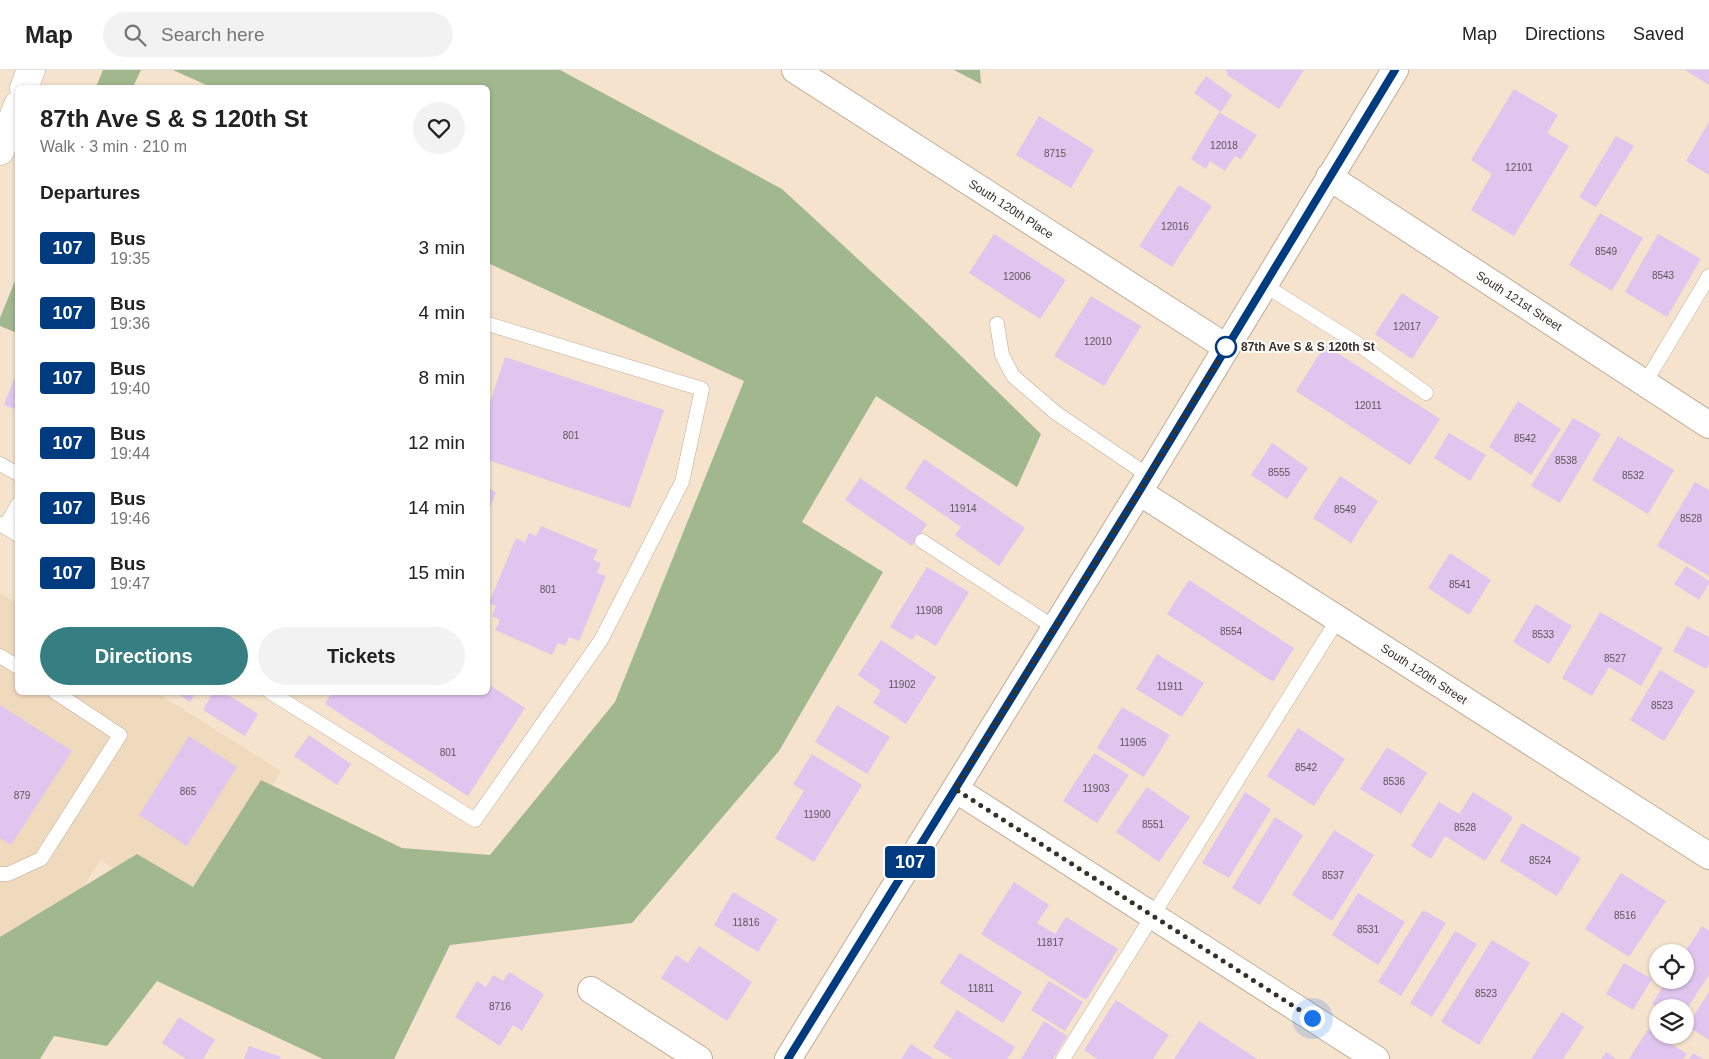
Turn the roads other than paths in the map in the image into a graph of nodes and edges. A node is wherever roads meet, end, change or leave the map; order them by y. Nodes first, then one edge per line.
1 (31, 70) edge
2 (795, 70) edge
3 (1395, 70) edge
4 (25, 85) edge
5 (15, 113) edge
6 (0, 151) edge
7 (1329, 177) junction
8 (1709, 276) edge
9 (1264, 284) junction
10 (997, 324) dead end
11 (490, 325) edge
12 (1226, 347) junction
13 (1645, 383) junction
14 (1426, 393) dead end
15 (1709, 424) edge
16 (0, 464) edge
17 (15, 472) edge
18 (1144, 484) junction
19 (15, 508) edge
20 (3, 526) edge
21 (15, 533) edge
22 (922, 541) dead end
23 (1338, 619) junction
24 (1055, 628) junction
25 (0, 656) edge
26 (15, 665) edge
27 (60, 695) edge
28 (275, 695) edge
29 (955, 789) junction
30 (1709, 856) edge
31 (0, 874) edge
32 (1153, 916) junction
33 (592, 990) dead end
34 (699, 1059) edge
35 (788, 1059) edge
36 (1063, 1059) edge
37 (1376, 1059) edge

1 - 4 main road
2 - 12 street, South 120th Place
3 - 7 street
5 - 6 main road
7 - 9 street
7 - 13 street, South 121st Street
8 - 13 lane
9 - 12 street
9 - 14 lane
10 - 18 lane
11 - 28 lane
12 - 18 street
13 - 15 street, South 121st Street
16 - 17 lane
18 - 23 street, South 120th Street
18 - 24 street
19 - 20 lane
20 - 21 lane
22 - 24 lane
23 - 30 street, South 120th Street
23 - 32 lane
24 - 29 street
25 - 26 lane
27 - 31 lane
29 - 32 street
29 - 35 street
32 - 36 lane
32 - 37 street
33 - 34 street

